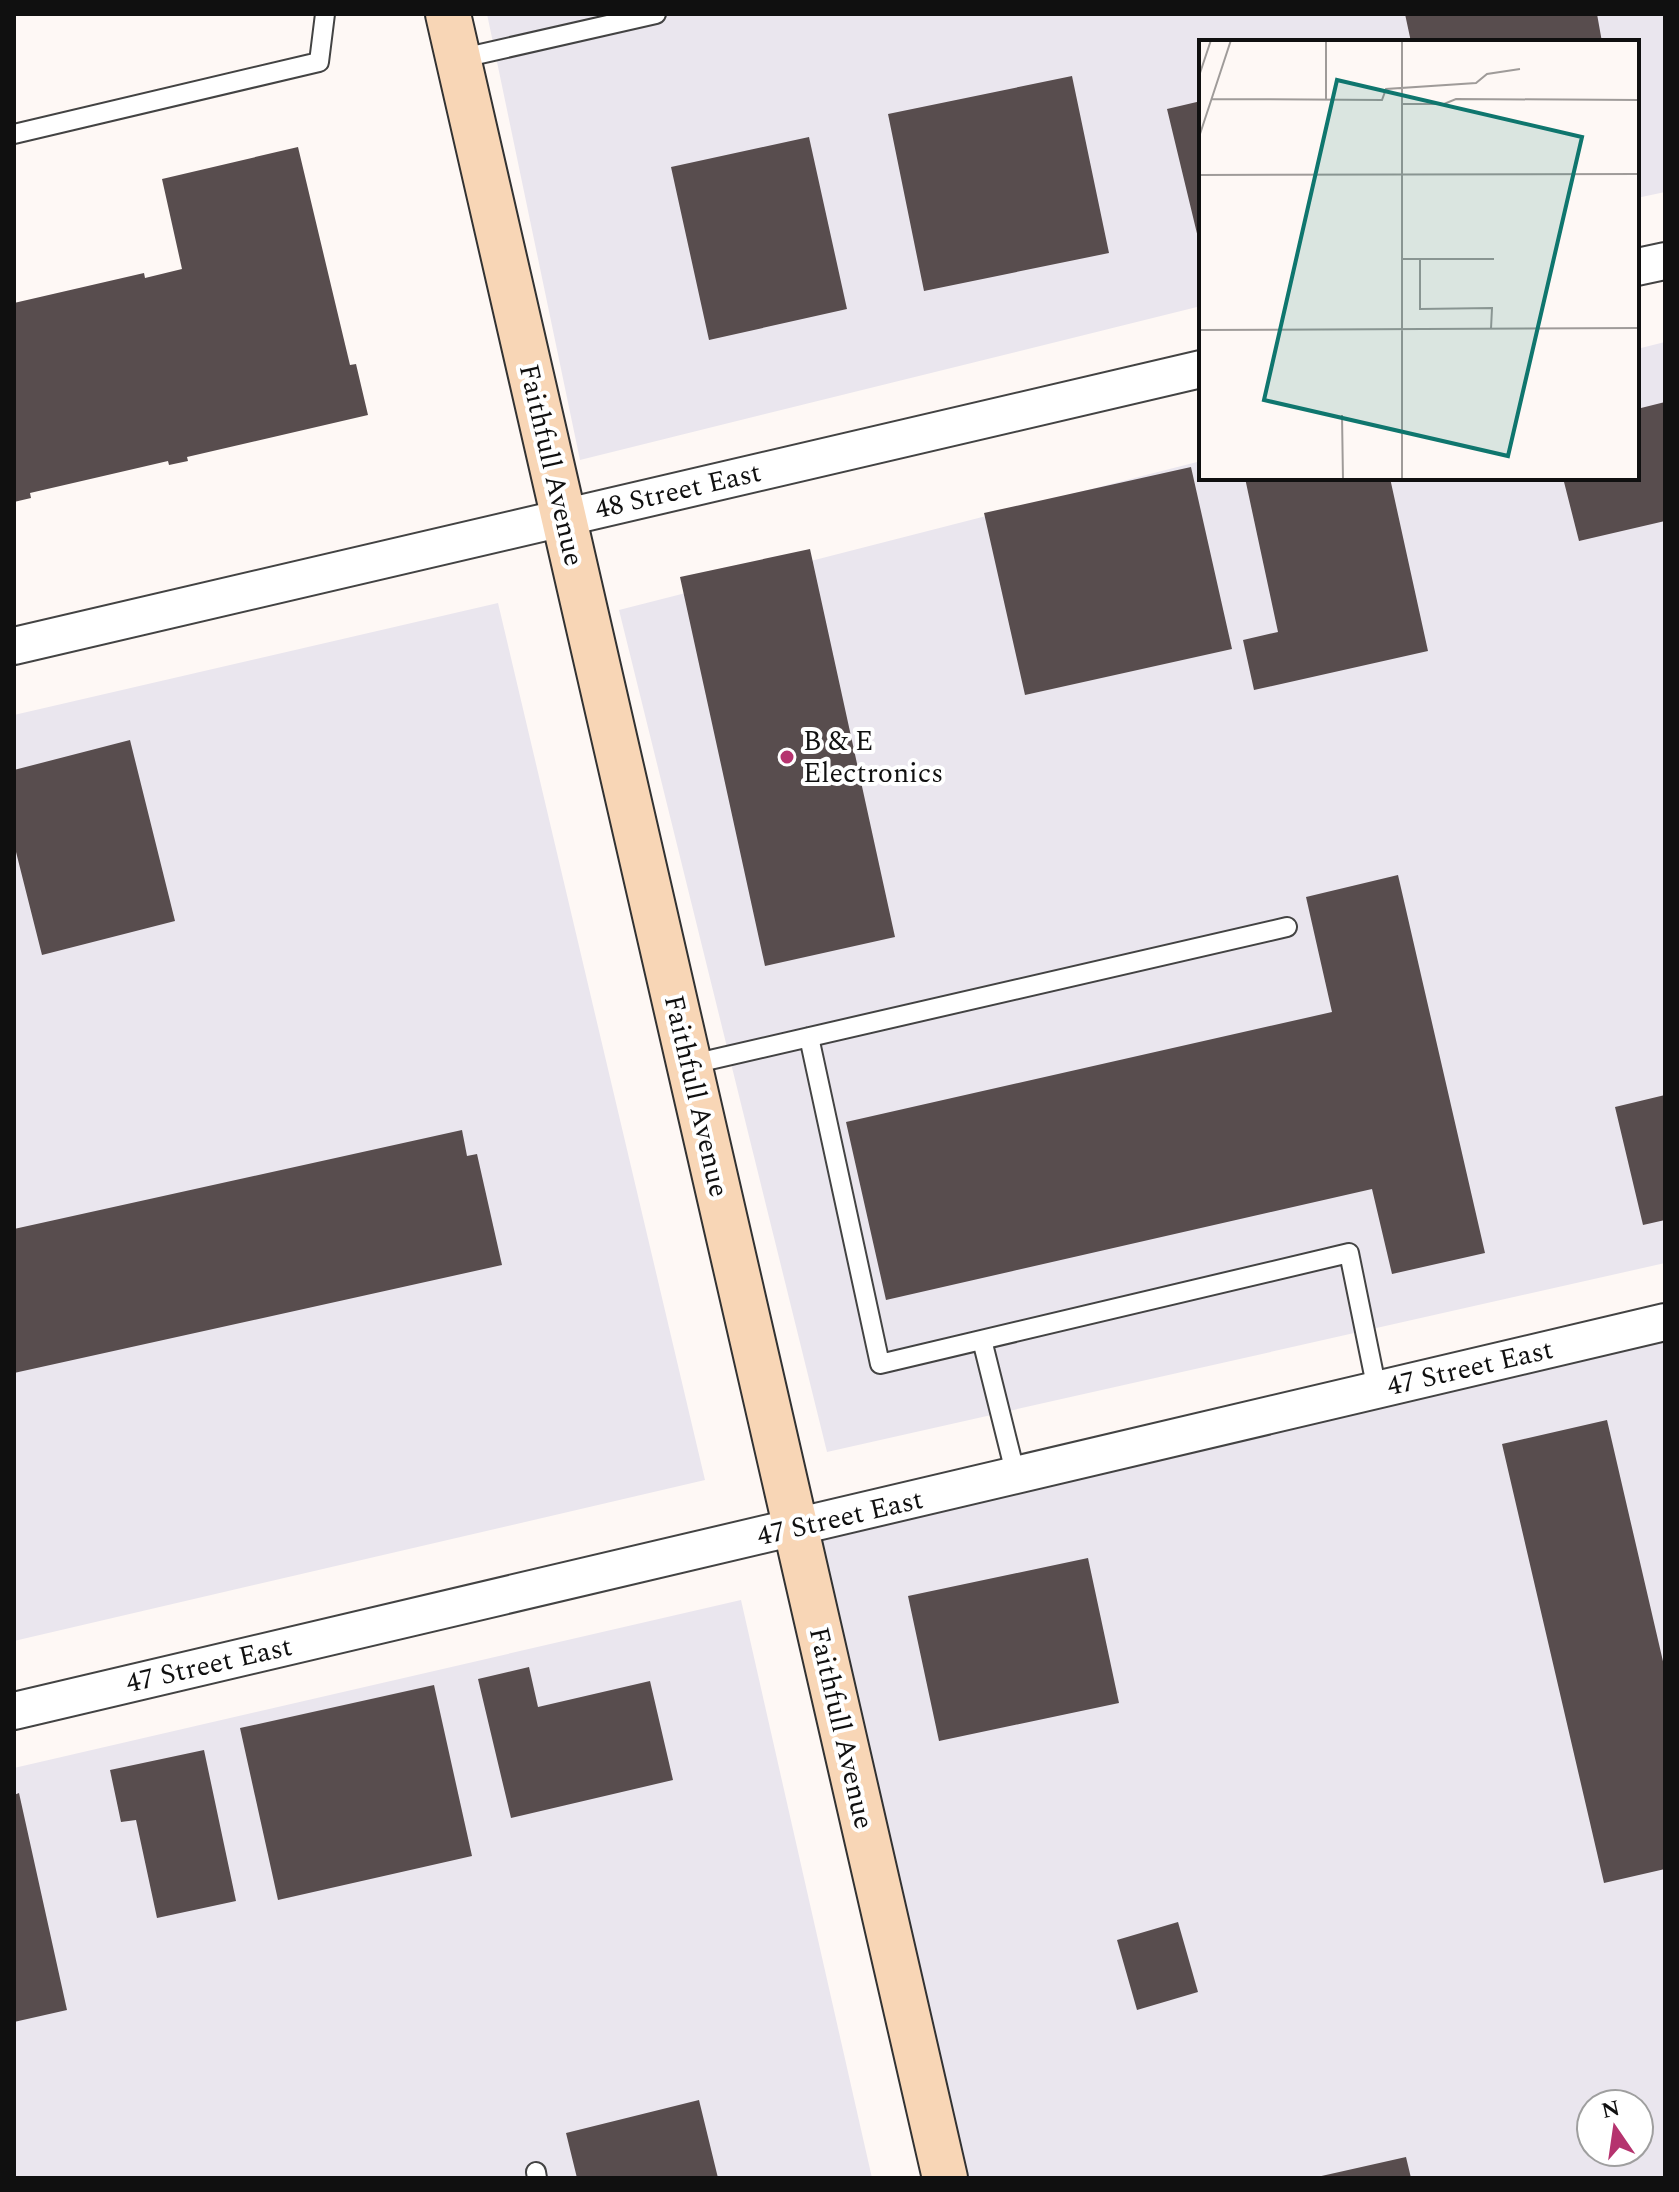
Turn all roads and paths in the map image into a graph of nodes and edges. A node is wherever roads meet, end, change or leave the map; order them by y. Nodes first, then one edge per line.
1 (325, 14) edge
2 (448, 14) edge
3 (656, 14) edge
4 (458, 59) junction
5 (14, 134) edge
6 (1665, 261) edge
7 (1639, 267) edge
8 (1199, 369) edge
9 (563, 518) junction
10 (14, 646) edge
11 (1287, 927) dead end
12 (809, 1037) junction
13 (688, 1065) junction
14 (1665, 1322) edge
15 (982, 1340) junction
16 (1377, 1390) junction
17 (1016, 1476) junction
18 (794, 1528) junction
19 (14, 1711) edge
20 (945, 2178) edge

1 - 5 lane
2 - 4 street, Faithfull Avenue
3 - 4 lane
4 - 9 street, Faithfull Avenue
6 - 7 street
8 - 9 street, 48 Street East
9 - 10 street, 48 Street East
9 - 13 street, Faithfull Avenue
11 - 12 lane
12 - 13 lane
12 - 15 lane
13 - 18 street, Faithfull Avenue
14 - 16 street, 47 Street East
15 - 16 lane
15 - 17 lane
16 - 17 street, 47 Street East
17 - 18 street, 47 Street East
18 - 19 street, 47 Street East
18 - 20 street, Faithfull Avenue

